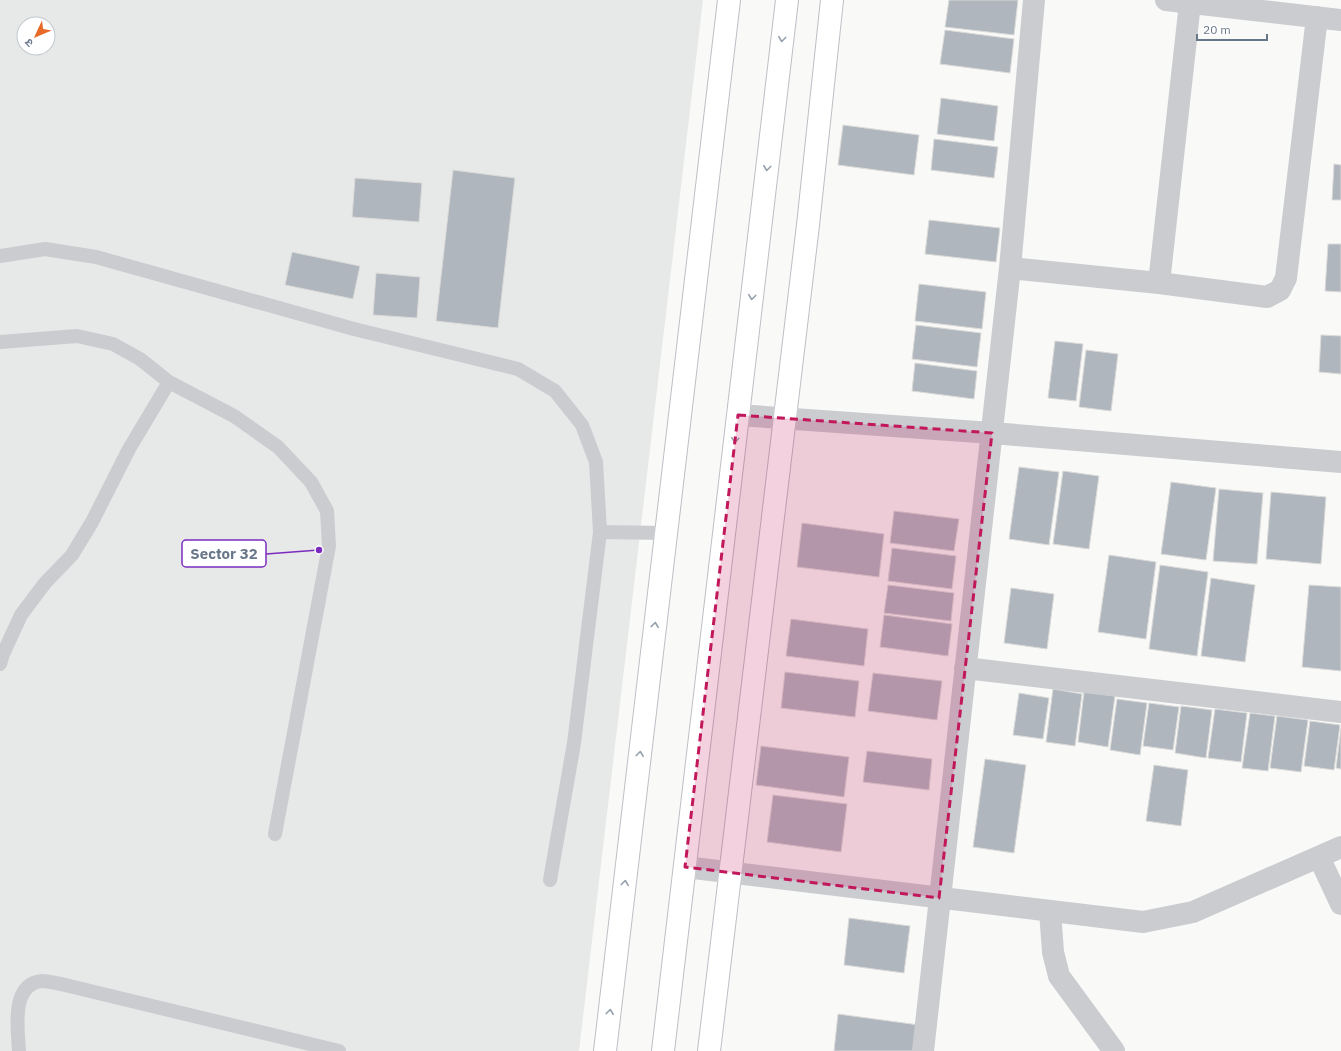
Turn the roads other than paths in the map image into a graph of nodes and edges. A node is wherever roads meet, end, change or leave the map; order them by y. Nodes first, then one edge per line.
1 (729, 0) edge
2 (787, 0) edge
3 (832, 0) edge
4 (1034, 0) edge
5 (1166, 0) edge
6 (1190, 3) junction
7 (1317, 17) junction
8 (1341, 20) edge
9 (0, 256) edge
10 (1010, 268) junction
11 (1158, 283) junction
12 (0, 342) edge
13 (169, 382) junction
14 (738, 415) junction
15 (784, 419) junction
16 (992, 433) junction
17 (1341, 462) edge
18 (600, 532) junction
19 (666, 533) junction
20 (0, 664) edge
21 (965, 668) junction
22 (1341, 712) edge
23 (275, 834) dead end
24 (1341, 847) edge
25 (1319, 857) junction
26 (685, 867) junction
27 (731, 872) junction
28 (550, 880) dead end
29 (939, 898) junction
30 (1341, 904) edge
31 (1050, 911) junction
32 (20, 1051) edge
33 (339, 1051) edge
34 (605, 1051) edge
35 (663, 1051) edge
36 (709, 1051) edge
37 (923, 1051) edge
38 (1114, 1051) edge

1 - 19 main road
2 -> 14 main road
3 - 15 main road
4 - 10 street
5 - 6 street
6 - 7 street
6 - 11 street
7 - 8 street
7 - 11 street
9 - 18 lane
10 - 11 street
10 - 16 street
12 - 13 lane
13 - 20 lane
13 - 23 lane
14 - 15 street
14 -> 26 main road
15 - 16 street
15 - 27 main road
16 - 17 street
16 - 21 street
18 - 19 lane
18 - 28 lane
34 -> 19 main road
21 - 22 street
21 - 29 street
24 - 25 street
25 - 30 street
25 - 31 street
26 - 27 street
26 - 35 main road
27 - 29 street
27 - 36 main road
29 - 31 street
29 - 37 street
31 - 38 street
32 - 33 lane

